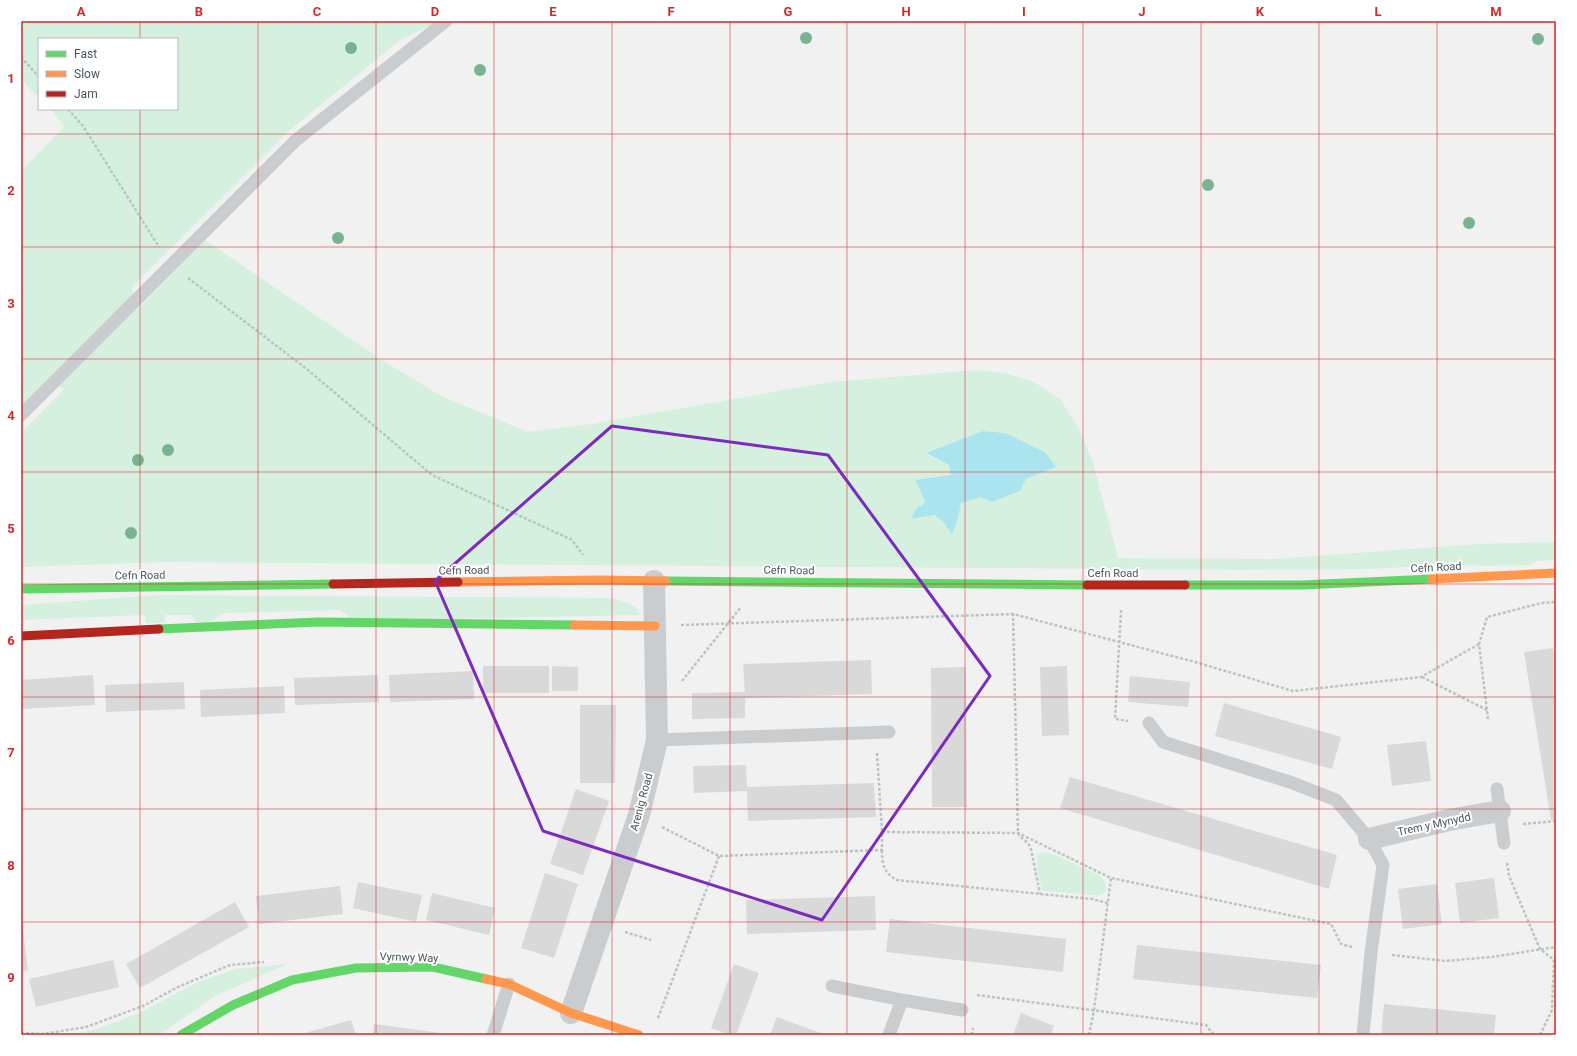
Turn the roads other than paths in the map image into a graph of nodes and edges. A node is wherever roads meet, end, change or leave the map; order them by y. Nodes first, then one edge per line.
1 (446, 21) edge
2 (21, 415) edge
3 (1556, 573) edge
4 (654, 581) junction
5 (21, 589) edge
6 (655, 626) junction
7 (21, 636) edge
8 (1149, 724) road end
9 (882, 732) road end
10 (657, 740) junction
11 (1497, 789) dead end
12 (1501, 818) junction
13 (1369, 839) junction
14 (1504, 843) road end
15 (509, 984) junction
16 (832, 986) dead end
17 (902, 1000) junction
18 (962, 1010) road end
19 (571, 1013) junction
20 (635, 1034) edge
21 (181, 1035) edge
22 (493, 1035) edge
23 (889, 1035) edge
24 (1363, 1035) edge

1 - 2 lane
3 - 4 street, Cefn Road
4 - 5 street, Cefn Road
4 - 6 street, Arenig Road
6 - 7 street
6 - 10 street, Arenig Road
8 - 13 lane
9 - 10 lane
10 - 19 street, Arenig Road
11 - 12 lane
12 - 13 street, Trem y Mynydd
12 - 14 lane
13 - 24 lane
15 - 19 street, Vyrnwy Way
15 - 21 street, Vyrnwy Way
15 - 22 lane
16 - 17 lane
17 - 18 lane
17 - 23 lane
19 - 20 street, Vyrnwy Way

